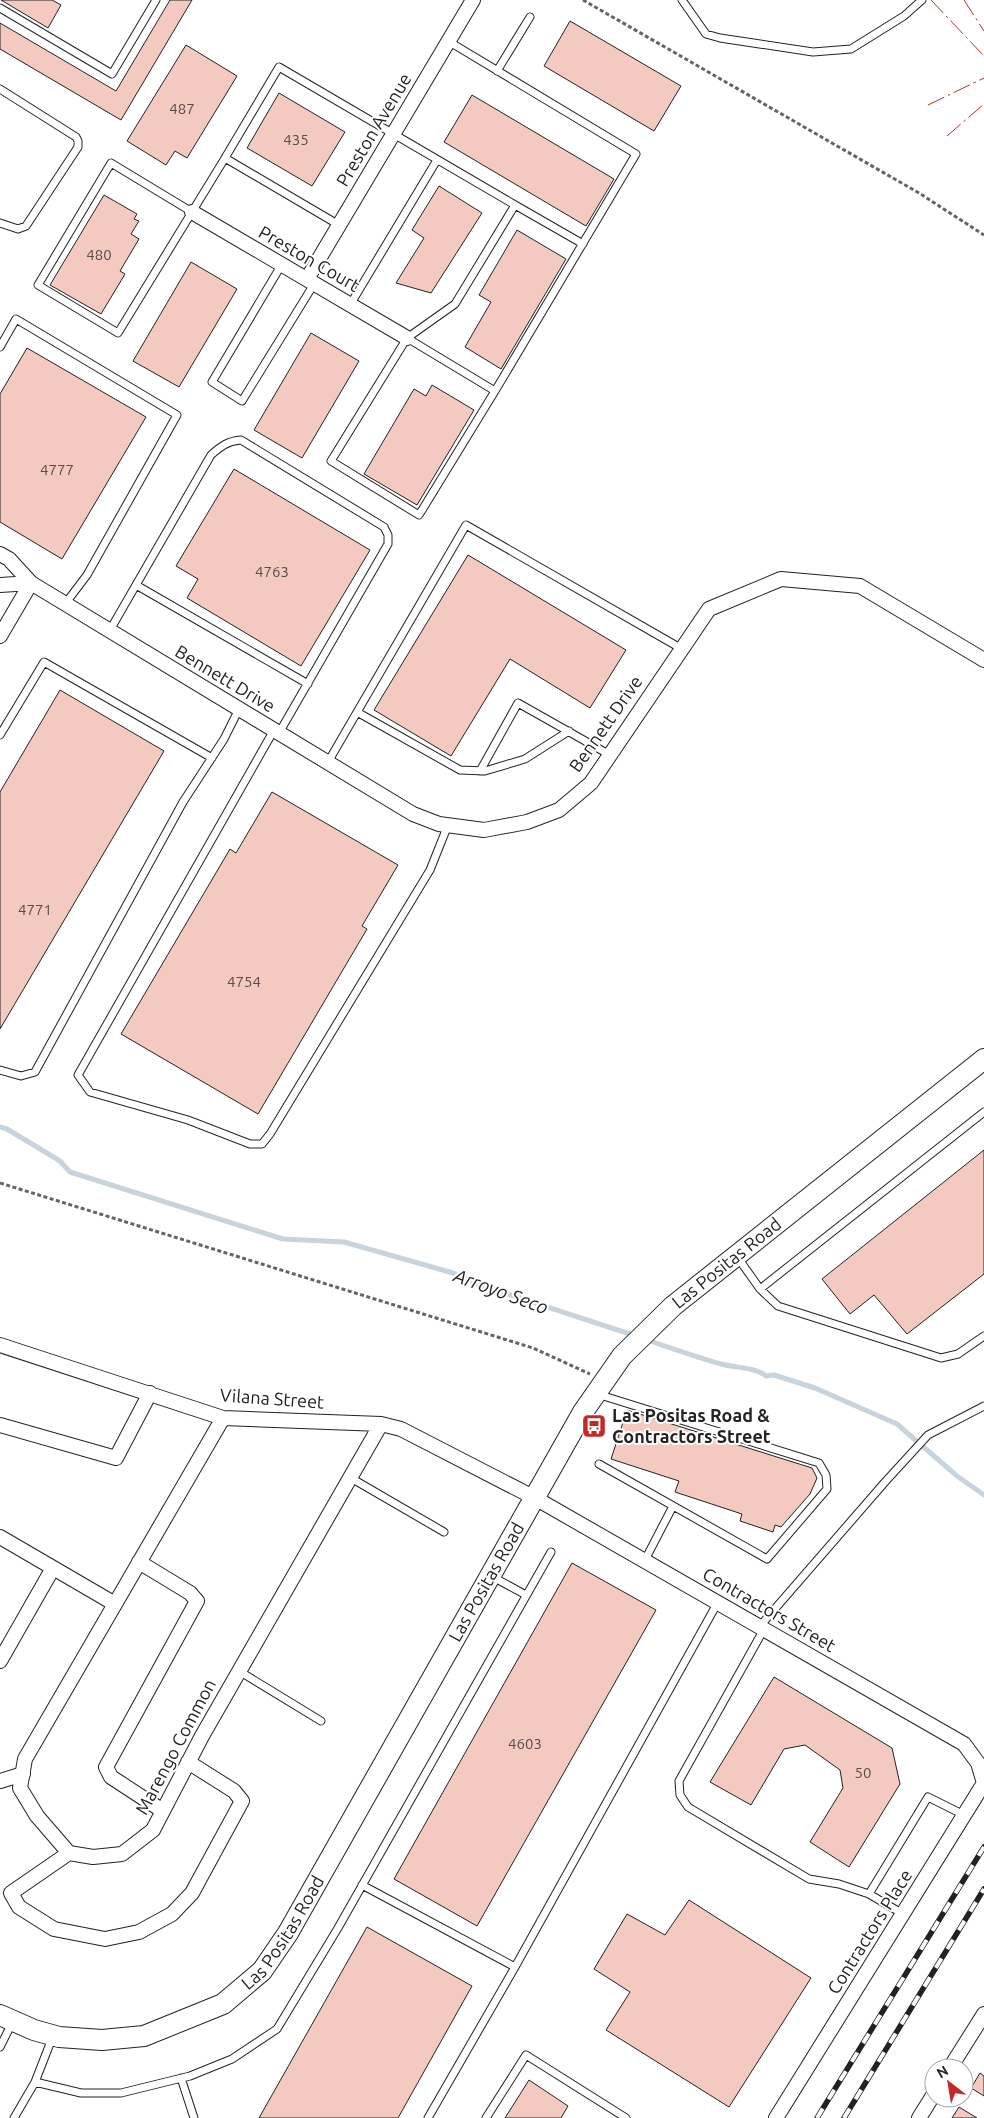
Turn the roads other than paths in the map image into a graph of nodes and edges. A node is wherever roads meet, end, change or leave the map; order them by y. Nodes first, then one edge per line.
1 (156, 0) edge
2 (473, 0) edge
3 (682, 0) edge
4 (922, 0) edge
5 (0, 8) edge
6 (530, 17) dead end
7 (448, 41) junction
8 (497, 70) junction
9 (0, 89) edge
10 (393, 135) junction
11 (225, 158) junction
12 (437, 160) junction
13 (515, 205) junction
14 (192, 212) junction
15 (0, 223) edge
16 (339, 225) junction
17 (583, 244) junction
18 (282, 264) junction
19 (310, 282) junction
20 (350, 305) junction
21 (407, 338) junction
22 (0, 347) edge
23 (495, 391) junction
24 (0, 554) edge
25 (31, 583) junction
26 (0, 585) edge
27 (136, 585) junction
28 (65, 604) junction
29 (110, 630) junction
30 (0, 636) edge
31 (682, 648) junction
32 (984, 660) edge
33 (308, 684) junction
34 (239, 709) junction
35 (357, 712) junction
36 (569, 731) junction
37 (276, 732) junction
38 (0, 735) edge
39 (610, 755) junction
40 (212, 758) junction
41 (328, 762) junction
42 (480, 771) junction
43 (448, 826) junction
44 (984, 1059) edge
45 (0, 1070) edge
46 (984, 1112) edge
47 (736, 1256) junction
48 (760, 1289) junction
49 (984, 1336) edge
50 (0, 1345) edge
51 (600, 1387) junction
52 (150, 1393) junction
53 (984, 1406) edge
54 (223, 1418) junction
55 (381, 1424) junction
56 (0, 1425) edge
57 (599, 1464) dead end
58 (351, 1478) junction
59 (535, 1498) junction
60 (673, 1506) junction
61 (444, 1532) dead end
62 (0, 1538) edge
63 (550, 1552) dead end
64 (645, 1560) junction
65 (139, 1562) junction
66 (53, 1568) junction
67 (491, 1576) junction
68 (526, 1595) junction
69 (718, 1602) junction
70 (115, 1604) junction
71 (762, 1627) junction
72 (0, 1661) edge
73 (239, 1671) junction
74 (321, 1721) dead end
75 (188, 1762) junction
76 (978, 1762) joint
77 (22, 1774) junction
78 (0, 1781) edge
79 (163, 1811) junction
80 (964, 1815) junction
81 (69, 1853) junction
82 (362, 1885) junction
83 (869, 1894) junction
84 (903, 1914) junction
85 (515, 1967) junction
86 (984, 2014) edge
87 (6, 2017) edge
88 (54, 2036) junction
89 (0, 2047) edge
90 (956, 2058) edge
91 (181, 2078) junction
92 (35, 2082) junction
93 (14, 2118) edge
94 (194, 2118) edge
95 (428, 2118) edge
96 (486, 2118) edge
97 (626, 2118) edge
98 (776, 2118) edge

1 - 5 lane
2 - 7 street, Preston Avenue
3 - 4 lane
6 - 8 lane
7 - 8 lane
7 - 10 street, Preston Avenue
8 - 17 lane
9 - 15 lane
10 - 11 lane
10 - 12 lane
10 - 16 street, Preston Avenue
11 - 14 lane
11 - 16 lane
12 - 13 lane
12 - 20 lane
13 - 17 lane
13 - 21 lane
14 - 14 lane
14 - 18 street, Preston Court
16 - 19 street, Preston Avenue
17 - 23 lane
18 - 19 street, Preston Court
18 - 19 lane
19 - 20 street, Preston Court
20 - 21 street, Preston Court
21 - 23 lane
21 - 23 lane
22 - 28 lane
24 - 25 street, Bennett Drive
25 - 26 street
25 - 28 street, Bennett Drive
25 - 30 street
27 - 29 lane
27 - 33 lane
27 - 33 lane
28 - 29 street, Bennett Drive
29 - 34 street, Bennett Drive
31 - 32 street, Bennett Drive
31 - 35 lane
31 - 39 street, Bennett Drive
33 - 37 lane
34 - 37 street, Bennett Drive
34 - 40 lane
35 - 41 lane
35 - 42 lane
36 - 39 lane
36 - 42 lane
36 - 42 lane
37 - 41 street, Bennett Drive
37 - 43 lane
38 - 40 lane
39 - 43 street, Bennett Drive
40 - 45 lane
41 - 43 street, Bennett Drive
44 - 47 main road, Las Positas Road
46 - 48 lane
47 - 48 lane
47 - 51 main road, Las Positas Road
48 - 49 lane
50 - 52 street, Vilana Street
51 - 59 main road, Las Positas Road
51 - 60 lane
52 - 54 street, Vilana Street
52 - 56 street
53 - 71 lane
54 - 55 street, Vilana Street
54 - 65 street
55 - 58 street, Marengo Common
55 - 59 street, Vilana Street
57 - 60 lane
58 - 61 lane
58 - 73 street, Marengo Common
59 - 64 street, Contractors Street
59 - 67 main road, Las Positas Road
60 - 64 lane
62 - 66 street
63 - 68 lane
64 - 69 street, Contractors Street
65 - 70 street
65 - 79 street
66 - 70 street
66 - 72 street
67 - 68 lane
67 - 88 main road, Las Positas Road
68 - 82 lane
69 - 71 street, Contractors Street
69 - 85 lane
70 - 77 street
71 - 76 street, Contractors Street
71 - 83 lane
73 - 74 lane
73 - 75 street, Marengo Common
75 - 79 street, Marengo Common
75 - 81 street
76 - 80 street, Contractors Place
77 - 78 street
77 - 81 street
79 - 81 street, Marengo Common
80 - 83 lane
80 - 84 street, Contractors Place
82 - 85 lane
82 - 91 lane
83 - 84 lane
84 - 98 street, Contractors Place
85 - 95 lane
86 - 90 street
87 - 88 main road, Las Positas Road
87 - 89 lane
88 - 92 lane
91 - 92 lane
91 - 94 lane
92 - 93 lane
96 - 97 lane

